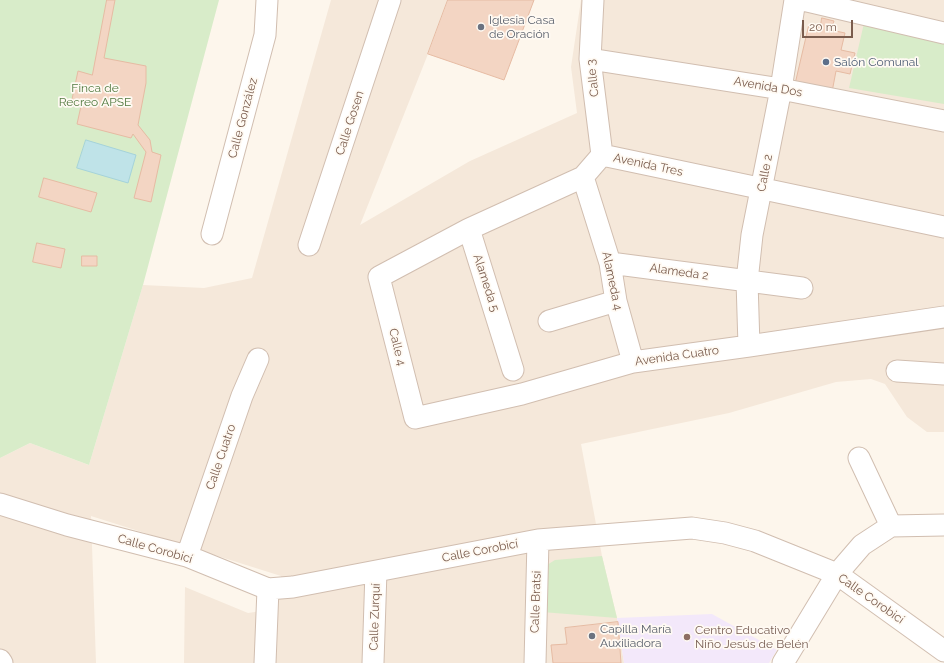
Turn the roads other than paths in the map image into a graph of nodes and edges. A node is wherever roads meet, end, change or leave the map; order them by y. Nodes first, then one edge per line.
1 (267, 0) edge
2 (390, 0) edge
3 (593, 0) edge
4 (795, 0) edge
5 (803, 0) edge
6 (944, 33) edge
7 (590, 59) junction
8 (781, 89) junction
9 (944, 121) edge
10 (602, 156) junction
11 (583, 177) junction
12 (761, 190) junction
13 (944, 228) edge
14 (469, 229) junction
15 (212, 234) dead end
16 (310, 245) dead end
17 (610, 263) junction
18 (379, 277) joint
19 (747, 281) junction
20 (802, 288) dead end
21 (616, 301) junction
22 (944, 317) edge
23 (549, 321) dead end
24 (750, 346) junction
25 (258, 359) dead end
26 (634, 362) junction
27 (513, 370) dead end
28 (897, 371) dead end
29 (944, 374) edge
30 (415, 418) joint
31 (858, 458) dead end
32 (0, 504) edge
33 (944, 525) edge
34 (891, 526) junction
35 (538, 540) junction
36 (187, 556) junction
37 (376, 571) junction
38 (837, 574) junction
39 (268, 589) junction
40 (944, 651) edge
41 (0, 660) edge
42 (2, 663) edge
43 (265, 663) edge
44 (373, 663) edge
45 (535, 663) edge
46 (783, 663) edge

1 - 15 street, Calle González
2 - 16 street, Calle Gosen
3 - 7 street, Calle 3
4 - 8 street, Calle 2
5 - 6 street
7 - 8 street, Avenida Dos
7 - 10 street, Calle 3
8 - 9 street, Avenida Dos
8 - 12 street, Calle 2
10 - 11 street, Avenida Tres
10 - 12 street, Avenida Tres
11 - 14 street, Avenida Tres
11 - 17 street, Alameda 4
12 - 13 street, Avenida Tres
12 - 19 street, Calle 2
14 - 18 street, Avenida Tres
14 - 27 street, Alameda 5
17 - 19 street, Alameda 2
17 - 21 street, Alameda 4
18 - 30 street, Calle 4
19 - 20 street, Alameda 2
19 - 24 street, Calle 2
21 - 23 street
21 - 26 street, Alameda 4
22 - 24 street, Avenida Cuatro
24 - 26 street, Avenida Cuatro
25 - 36 street, Calle Cuatro
26 - 30 street, Avenida Cuatro
28 - 29 street
31 - 34 street
32 - 36 street, Calle Corobicí
33 - 34 street
34 - 38 street
35 - 37 street, Calle Corobicí
35 - 38 street, Calle Corobicí
35 - 45 street, Calle Bratsi
36 - 39 street, Calle Corobicí
37 - 39 street, Calle Corobicí
37 - 44 street, Calle Zurquí
38 - 40 street, Calle Corobicí
38 - 46 street
39 - 43 street
41 - 42 street

